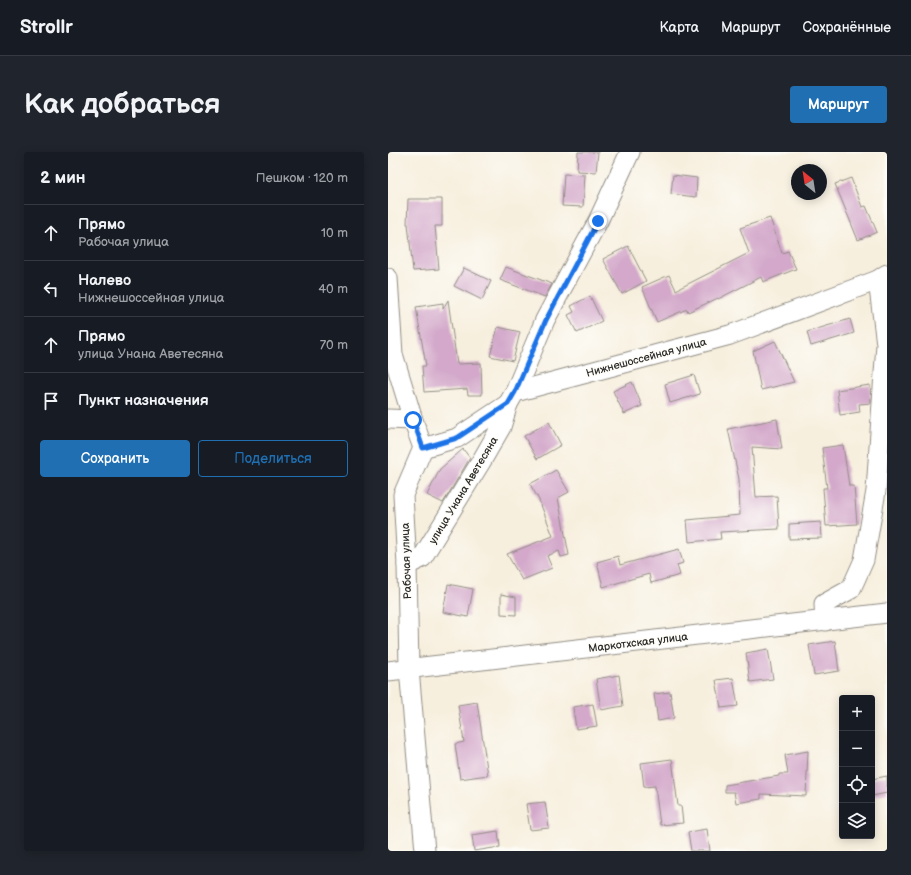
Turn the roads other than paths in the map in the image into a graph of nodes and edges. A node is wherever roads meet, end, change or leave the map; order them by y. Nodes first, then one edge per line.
1 (630, 152) edge
2 (883, 277) edge
3 (388, 278) edge
4 (511, 398) junction
5 (388, 419) edge
6 (413, 420) junction
7 (423, 448) junction
8 (396, 495) edge
9 (407, 565) junction
10 (887, 613) edge
11 (825, 620) junction
12 (410, 669) junction
13 (388, 671) edge
14 (425, 851) edge

1 - 4 street, улица Унана Аветесяна
2 - 4 street, Нижнешоссейная улица
2 - 11 street
3 - 6 street
4 - 7 street, Нижнешоссейная улица
4 - 9 street, улица Унана Аветесяна
5 - 6 street
6 - 7 street
7 - 8 street, Рабочая улица
8 - 9 street, Рабочая улица
9 - 12 street, Рабочая улица
10 - 11 street, Маркотхская улица
11 - 12 street, Маркотхская улица
12 - 13 street, Маркотхская улица
12 - 14 street, Рабочая улица

